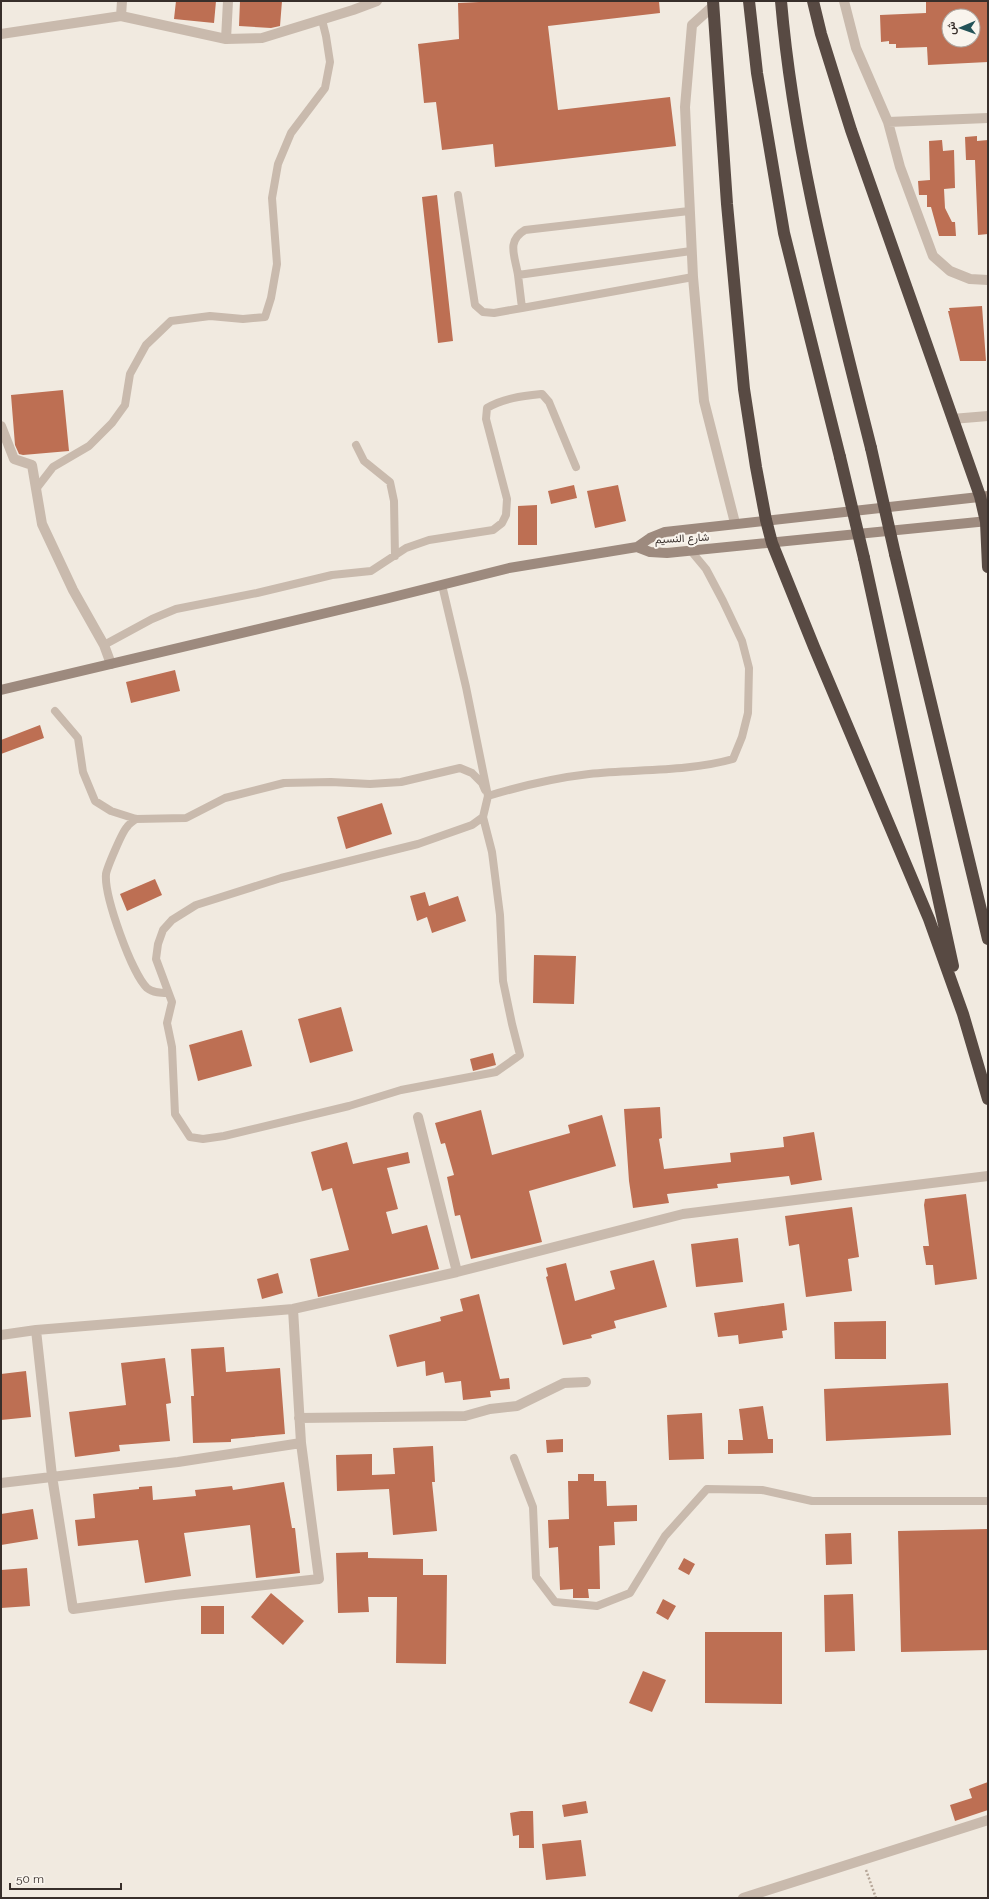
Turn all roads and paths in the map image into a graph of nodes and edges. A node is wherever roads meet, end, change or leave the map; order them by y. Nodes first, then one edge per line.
1 (122, 1) edge
2 (228, 1) edge
3 (377, 1) edge
4 (749, 1) edge
5 (781, 1) edge
6 (813, 1) edge
7 (844, 1) edge
8 (713, 3) edge
9 (121, 16) junction
10 (322, 20) junction
11 (1, 34) edge
12 (226, 40) junction
13 (988, 118) edge
14 (888, 122) junction
15 (458, 195) dead end
16 (689, 211) junction
17 (691, 251) junction
18 (518, 275) junction
19 (693, 277) junction
20 (988, 280) edge
21 (522, 308) junction
22 (988, 416) edge
23 (952, 418) junction
24 (1, 426) edge
25 (356, 445) dead end
26 (576, 466) dead end
27 (36, 489) junction
28 (984, 496) edge
29 (766, 520) junction
30 (987, 522) edge
31 (735, 523) junction
32 (772, 543) junction
33 (637, 547) junction
34 (691, 551) junction
35 (395, 556) junction
36 (988, 567) edge
37 (442, 585) junction
38 (104, 645) junction
39 (111, 664) junction
40 (1, 690) edge
41 (55, 711) dead end
42 (488, 796) junction
43 (483, 817) junction
44 (136, 819) junction
45 (988, 939) edge
46 (168, 992) junction
47 (963, 1014) junction
48 (988, 1099) edge
49 (418, 1117) dead end
50 (988, 1176) edge
51 (457, 1272) junction
52 (294, 1310) junction
53 (36, 1330) junction
54 (1, 1335) edge
55 (586, 1382) dead end
56 (299, 1418) junction
57 (301, 1444) junction
58 (514, 1458) dead end
59 (52, 1476) junction
60 (1, 1483) edge
61 (988, 1501) edge
62 (988, 1820) edge
63 (862, 1861) junction
64 (743, 1898) edge
65 (876, 1898) edge

1 - 9 street
2 - 12 street
3 - 10 street
4 - 47 highway, bridge
5 - 45 highway, bridge
6 - 23 highway
7 - 14 street
8 - 16 street
8 - 29 highway
9 - 11 street
9 - 12 street
10 - 12 street
10 - 27 lane
13 - 14 street
14 - 20 street
15 - 21 lane
16 - 17 street
16 - 18 lane
17 - 18 lane
17 - 19 street
18 - 21 lane
19 - 21 lane
19 - 31 street
22 - 23 street
23 - 28 highway
24 - 27 street
25 - 35 lane
26 - 35 lane
27 - 38 street
28 - 29 street, شارع النسيم
28 - 30 highway
29 - 31 street, شارع النسيم
29 - 32 highway
30 - 32 street, شارع النسيم
30 - 36 highway
31 - 33 street, شارع النسيم
32 - 34 street, شارع النسيم
32 - 47 highway
33 - 34 street, شارع النسيم
33 - 37 street
34 - 42 lane
35 - 38 lane
37 - 39 street
37 - 42 lane
38 - 39 street
39 - 40 street
41 - 44 lane
42 - 43 lane
42 - 44 lane
43 - 46 lane
43 - 46 lane
44 - 46 lane
47 - 48 highway
49 - 51 street
50 - 51 street
51 - 52 street
52 - 53 street
52 - 56 street
53 - 54 street
53 - 59 street
55 - 56 street
56 - 57 street
57 - 59 street
57 - 59 street
58 - 61 lane
59 - 60 street
62 - 63 street
63 - 64 street
63 - 65 path

